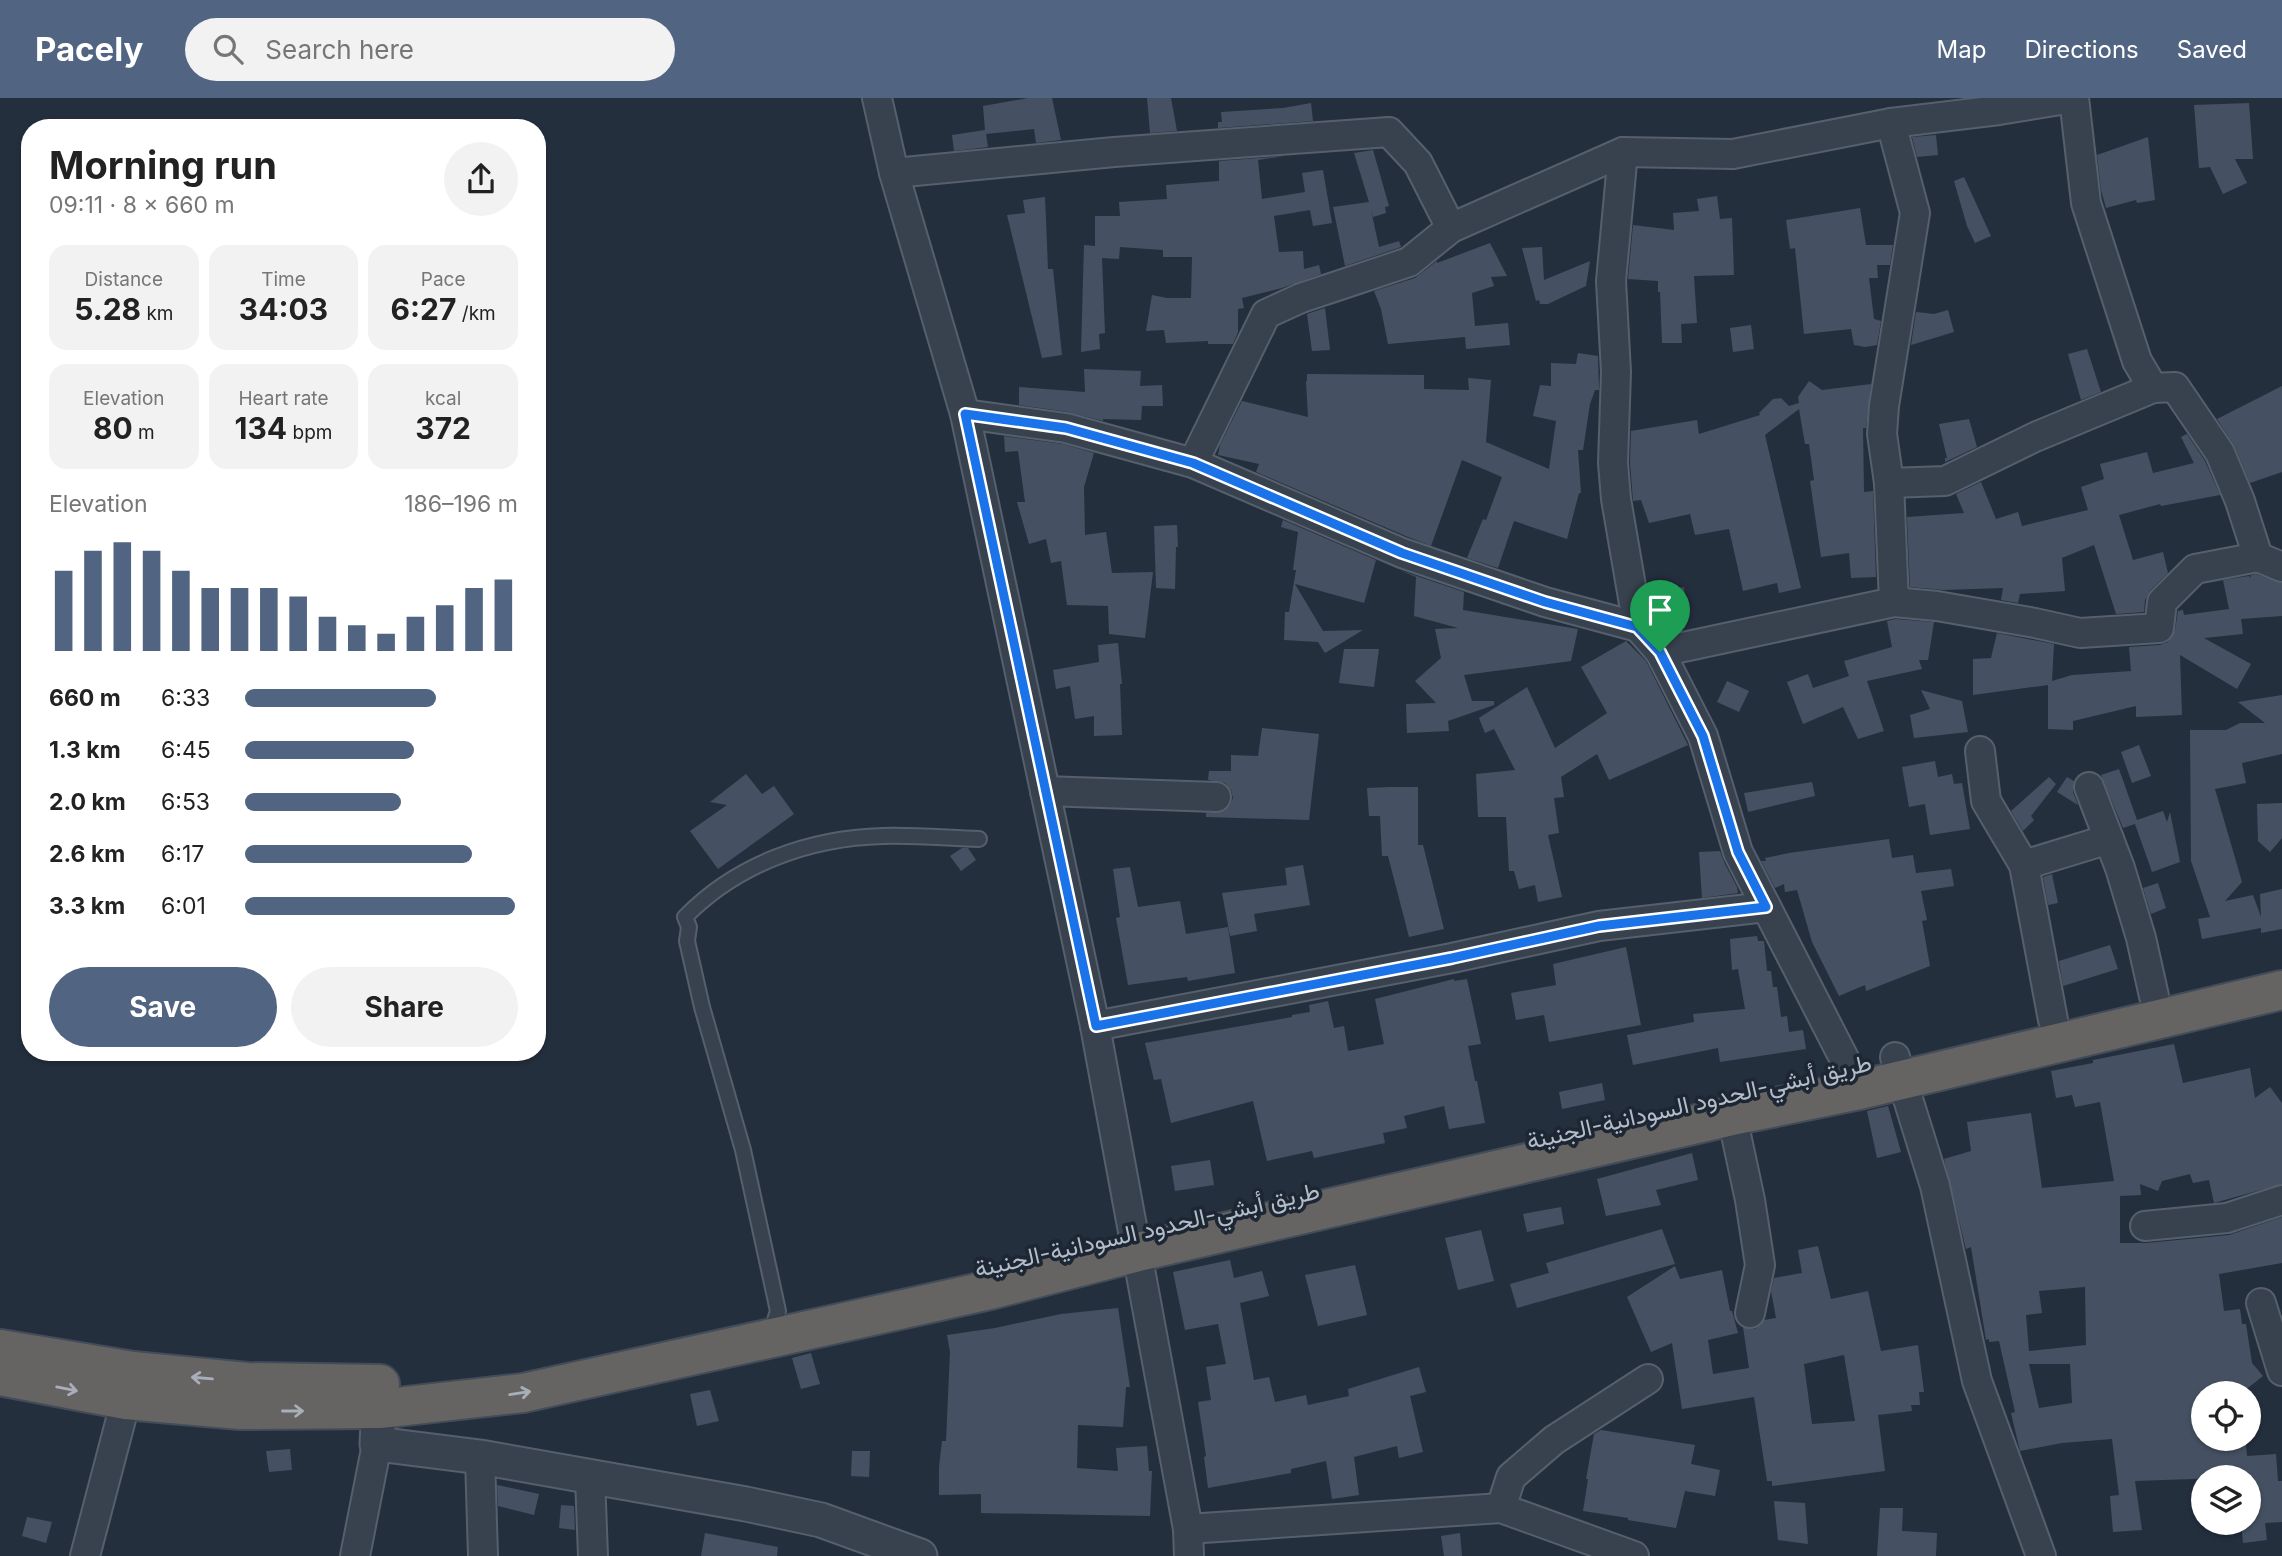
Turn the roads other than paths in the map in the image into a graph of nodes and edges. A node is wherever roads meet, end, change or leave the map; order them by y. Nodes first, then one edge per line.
1 (877, 98) edge
2 (2073, 98) edge
3 (1891, 123) junction
4 (1623, 152) junction
5 (894, 173) junction
6 (1451, 228) junction
7 (2152, 388) junction
8 (965, 414) junction
9 (1193, 463) junction
10 (1889, 483) junction
11 (2270, 562) edge
12 (1894, 602) junction
13 (1637, 627) junction
14 (1660, 652) junction
15 (1980, 751) dead end
16 (2089, 787) dead end
17 (1045, 791) junction
18 (1216, 797) dead end
19 (979, 839) dead end
20 (2109, 839) junction
21 (2024, 865) junction
22 (1766, 907) junction
23 (2282, 967) edge
24 (2282, 990) edge
25 (2154, 996) junction
26 (2053, 1020) junction
27 (1096, 1026) junction
28 (1898, 1068) junction
29 (1852, 1079) junction
30 (1732, 1116) junction
31 (2282, 1200) edge
32 (2145, 1226) dead end
33 (1136, 1242) junction
34 (2261, 1303) dead end
35 (1750, 1313) dead end
36 (774, 1324) junction
37 (0, 1349) edge
38 (2282, 1371) edge
39 (0, 1376) edge
40 (1648, 1379) dead end
41 (126, 1400) junction
42 (379, 1412) junction
43 (480, 1457) junction
44 (590, 1477) junction
45 (1502, 1508) junction
46 (1189, 1542) edge
47 (85, 1556) edge
48 (355, 1556) edge
49 (483, 1556) edge
50 (593, 1556) edge
51 (920, 1556) edge
52 (1634, 1556) edge
53 (2041, 1556) edge

1 - 5 street
2 - 3 street
2 - 7 street
3 - 4 street
3 - 10 street
4 - 6 street
4 - 13 street
5 - 6 street
5 - 8 street
6 - 9 street
7 - 10 street
7 - 11 street
8 - 9 street
8 - 17 street
9 - 13 street
10 - 12 street
11 - 12 street
12 - 14 street
13 - 14 street
14 - 22 street
15 - 21 street
16 - 20 street
17 - 18 street
17 - 27 street
19 - 36 lane
20 - 21 street
20 - 25 street
21 - 26 street
22 - 27 street
22 - 29 street
23 - 25 highway, طريق أبشي-الحدود السودانية-الجنينة
24 - 28 highway
25 - 26 highway, طريق أبشي-الحدود السودانية-الجنينة
26 - 28 highway, طريق أبشي-الحدود السودانية-الجنينة
27 - 33 street
28 - 29 highway, طريق أبشي-الحدود السودانية-الجنينة
28 - 53 street
29 - 30 highway
29 - 33 highway, طريق أبشي-الحدود السودانية-الجنينة
30 - 33 highway
30 - 35 street
31 - 32 street
33 - 36 highway, طريق أبشي-الحدود السودانية-الجنينة
33 - 46 street
34 - 38 street
36 - 42 highway, طريق أبشي-الحدود السودانية-الجنينة
42 -> 37 highway, طريق أبشي-الحدود السودانية-الجنينة
39 -> 41 highway
40 - 45 street
41 -> 42 highway
41 - 47 street
42 - 43 street
42 - 48 street
43 - 44 street
43 - 49 street
44 - 50 street
44 - 51 street
45 - 46 street
45 - 52 street

